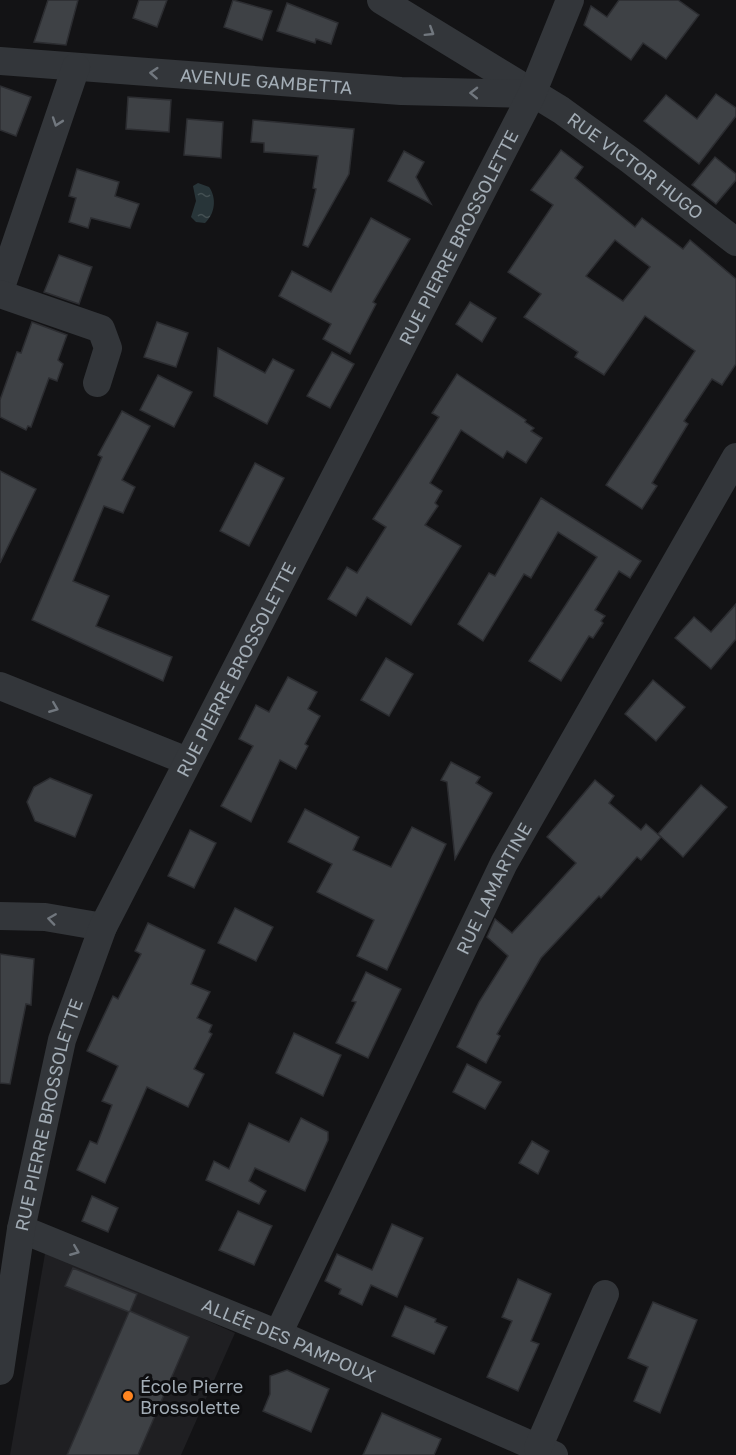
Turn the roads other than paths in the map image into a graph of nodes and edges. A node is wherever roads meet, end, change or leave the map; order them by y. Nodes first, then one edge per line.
1 (381, 0) edge
2 (570, 0) edge
3 (0, 61) edge
4 (76, 67) junction
5 (532, 94) junction
6 (736, 242) edge
7 (0, 292) edge
8 (97, 383) dead end
9 (736, 457) edge
10 (0, 686) edge
11 (187, 761) junction
12 (0, 916) edge
13 (103, 927) junction
14 (21, 1229) junction
15 (605, 1293) dead end
16 (278, 1334) junction
17 (0, 1371) edge
18 (546, 1452) edge

1 -> 5 street, RUE VICTOR HUGO
2 - 5 street, RUE PIERRE BROSSOLETTE
3 - 4 street, AVENUE GAMBETTA
5 -> 4 street, AVENUE GAMBETTA
4 -> 7 street
5 - 6 street, RUE VICTOR HUGO
5 - 11 street, RUE PIERRE BROSSOLETTE
7 - 8 street
9 - 16 street, RUE LAMARTINE
10 -> 11 street
11 - 13 street, RUE PIERRE BROSSOLETTE
13 -> 12 street
13 - 14 street, RUE PIERRE BROSSOLETTE
14 -> 16 street, ALLÉE DES PAMPOUX
14 - 17 street, RUE PIERRE BROSSOLETTE
15 - 18 street
16 - 18 street, ALLÉE DES PAMPOUX

